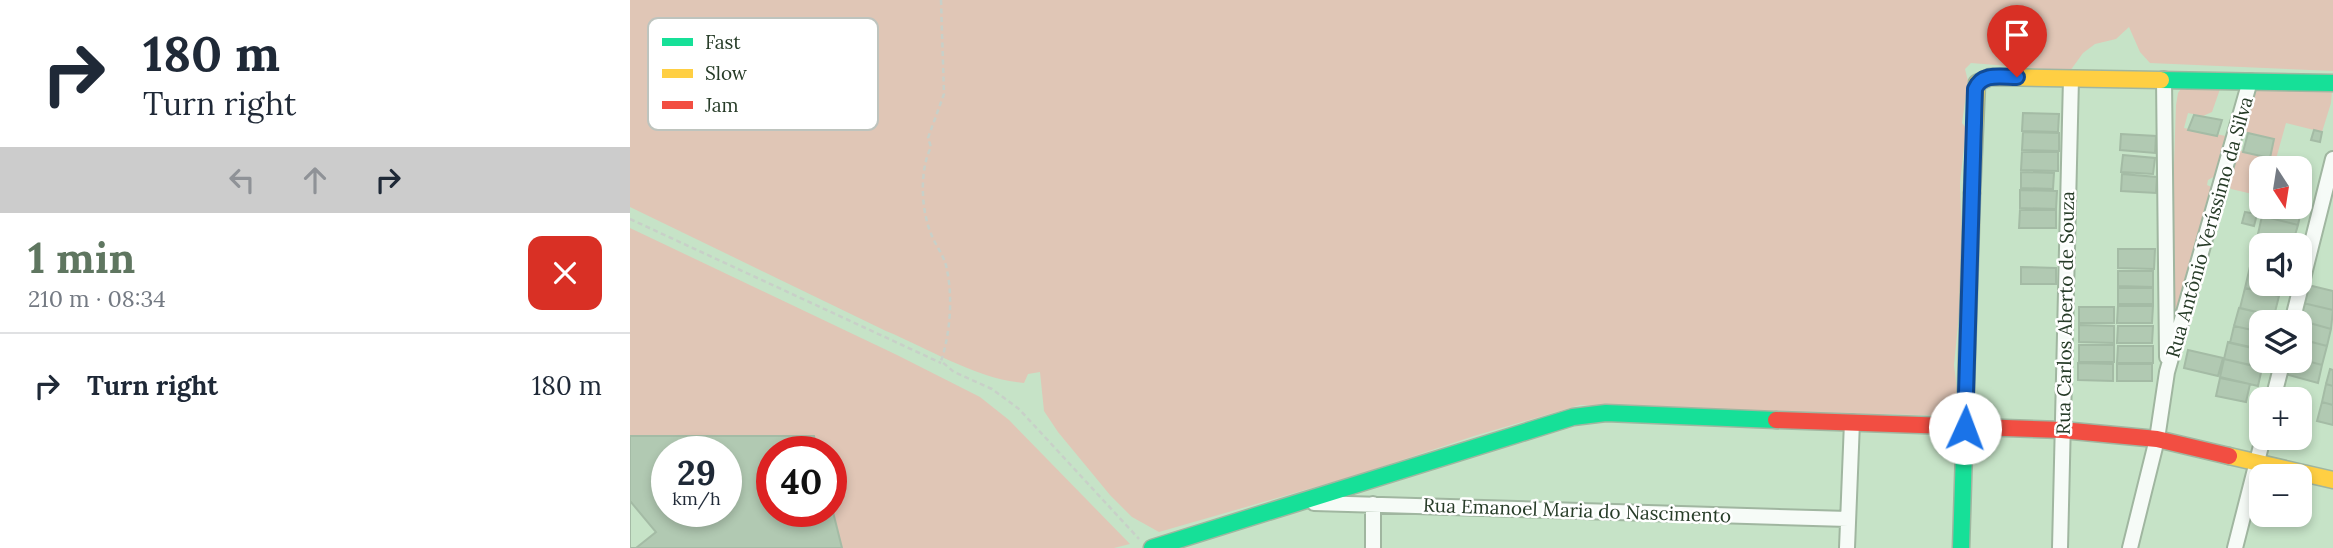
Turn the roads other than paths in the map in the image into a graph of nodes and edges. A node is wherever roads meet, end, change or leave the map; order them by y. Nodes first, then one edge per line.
1 (2071, 78) junction
2 (2164, 79) junction
3 (2250, 81) junction
4 (2333, 83) edge
5 (2333, 159) edge
6 (2295, 310) edge
7 (2167, 372) junction
8 (1852, 422) junction
9 (1965, 428) junction
10 (2062, 430) junction
11 (2157, 439) junction
12 (2260, 450) edge
13 (2258, 461) junction
14 (2333, 480) edge
15 (1305, 502) junction
16 (1373, 504) junction
17 (1848, 519) junction
18 (1146, 544) edge
19 (1373, 548) edge
20 (1847, 548) edge
21 (1961, 548) edge
22 (2060, 548) edge
23 (2130, 548) edge
24 (2235, 548) edge

1 - 2 street
1 - 9 street
1 - 10 street, Rua Carlos Aberto de Souza
2 - 3 street
2 - 7 street
3 - 4 street
3 - 7 street, Rua Antônio Veríssimo da Silva
5 - 6 street
7 - 11 street
8 - 9 street
8 - 15 street
8 - 17 street
9 - 10 street
9 - 21 street
10 - 11 street
10 - 22 street, Rua Carlos Aberto de Souza
11 - 13 street
11 - 23 street
12 - 13 street
13 - 14 street
13 - 24 street
15 - 16 street, Rua Emanoel Maria do Nascimento
15 - 18 street
16 - 17 street, Rua Emanoel Maria do Nascimento
16 - 19 street
17 - 20 street

